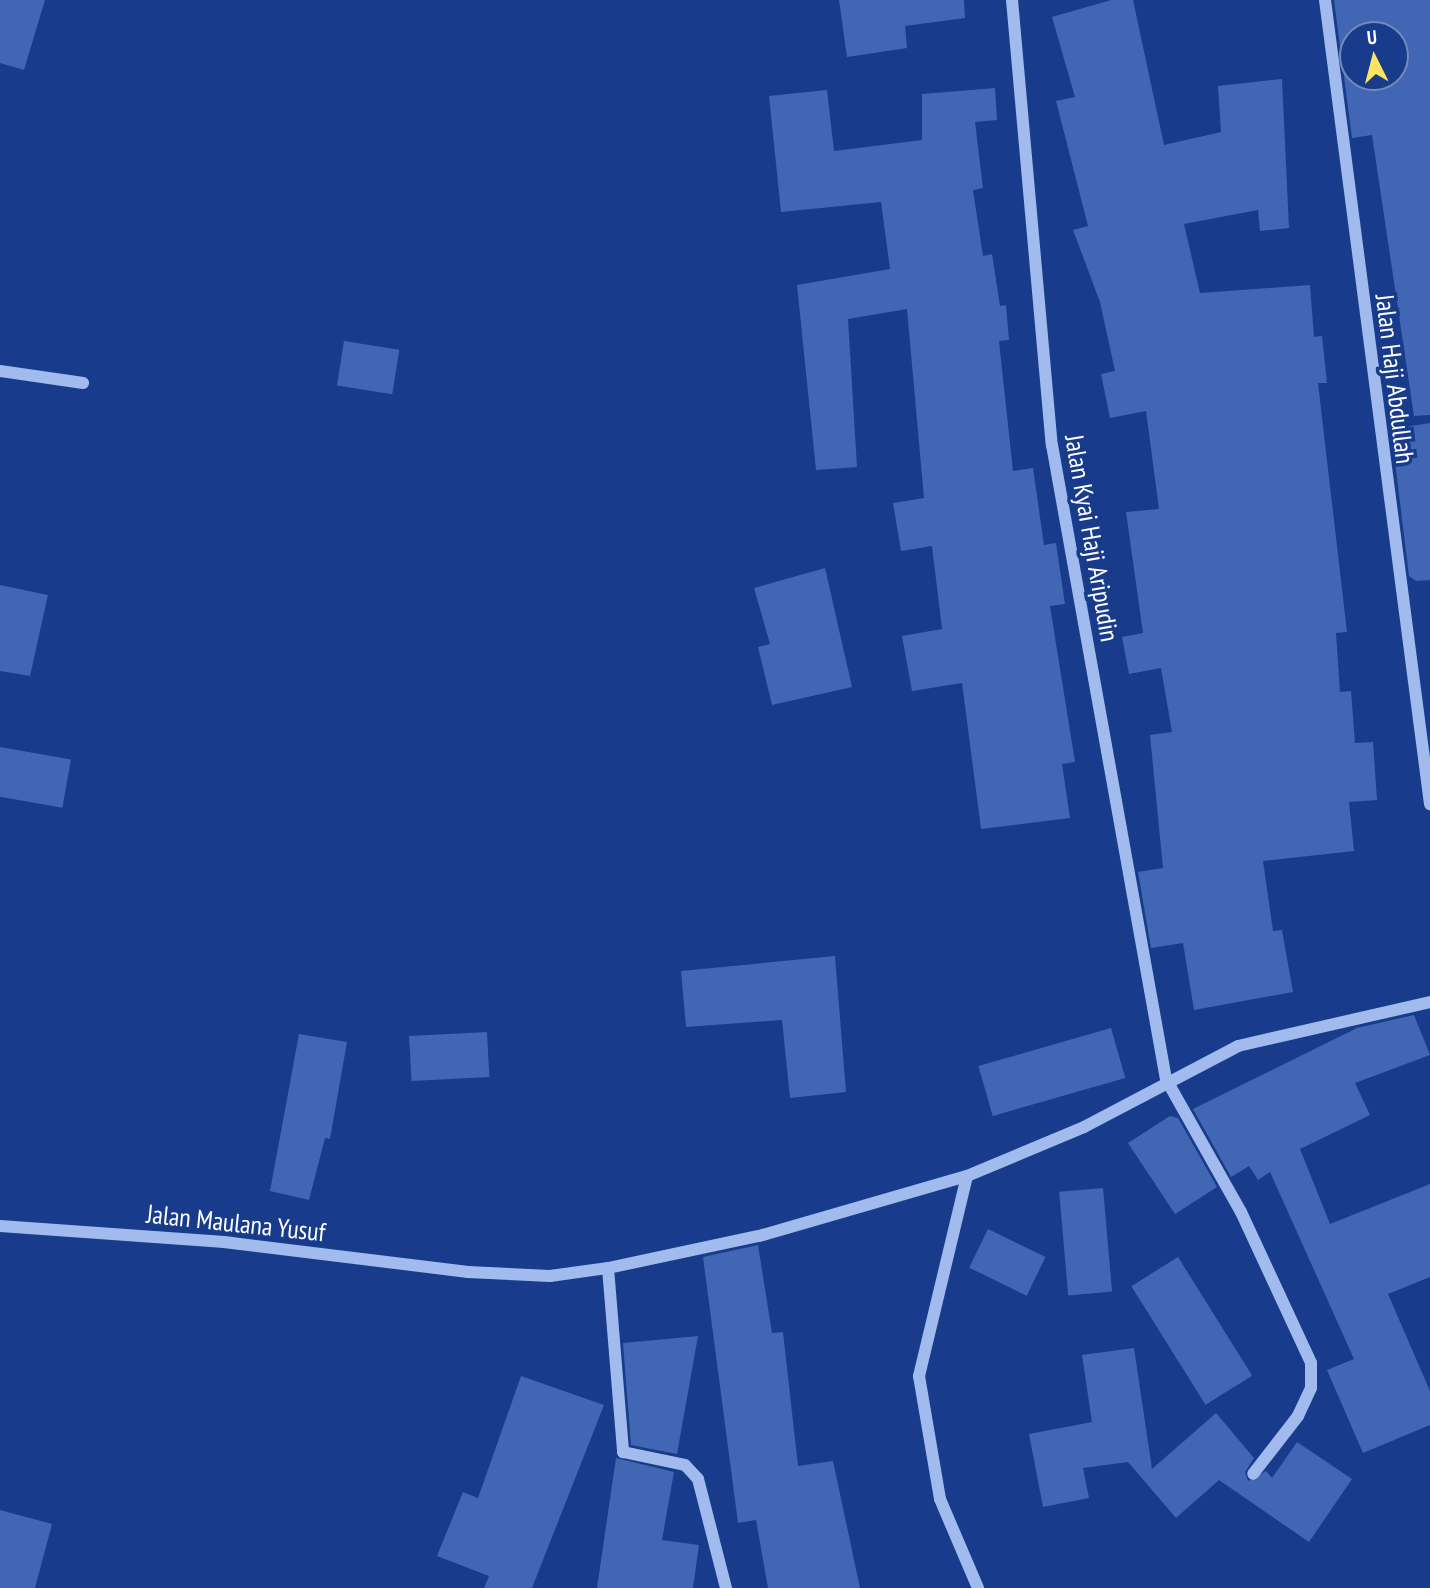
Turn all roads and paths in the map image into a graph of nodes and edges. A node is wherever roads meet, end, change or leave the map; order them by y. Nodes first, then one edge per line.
1 (1012, 0) edge
2 (1325, 0) edge
3 (0, 369) edge
4 (83, 383) dead end
5 (1430, 804) edge
6 (1430, 1002) edge
7 (1166, 1079) junction
8 (967, 1176) junction
9 (0, 1226) edge
10 (608, 1268) junction
11 (1253, 1474) dead end
12 (726, 1588) edge
13 (978, 1588) edge

1 - 7 street, Jalan Kyai Haji Aripudin
2 - 5 street, Jalan Haji Abdullah
3 - 4 street
6 - 7 street, Jalan Maulana Yusuf
7 - 8 street, Jalan Maulana Yusuf
7 - 11 street, Jalan Kyai Haji Aripudin
8 - 10 street, Jalan Maulana Yusuf
8 - 13 street
9 - 10 street, Jalan Maulana Yusuf
10 - 12 street

